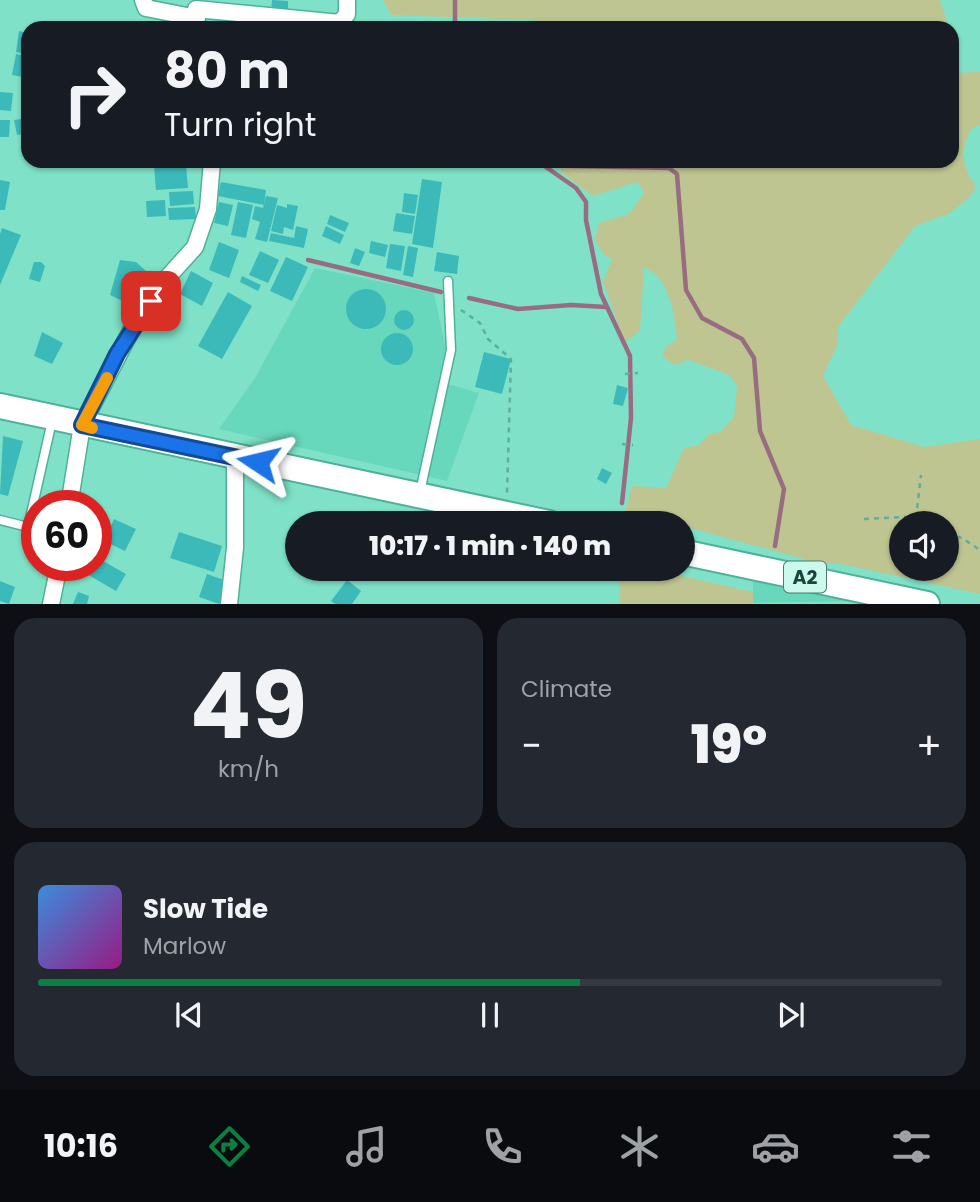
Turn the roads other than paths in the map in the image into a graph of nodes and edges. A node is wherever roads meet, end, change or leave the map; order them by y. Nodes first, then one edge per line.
1 (143, 0) edge
2 (347, 0) edge
3 (200, 14) edge
4 (309, 21) edge
5 (342, 21) edge
6 (211, 168) edge
7 (448, 284) road end
8 (0, 406) edge
9 (53, 418) junction
10 (82, 425) junction
11 (235, 458) junction
12 (72, 490) edge
13 (419, 495) junction
14 (492, 511) edge
15 (0, 520) edge
16 (695, 555) edge
17 (56, 581) edge
18 (51, 604) edge
19 (229, 604) edge
20 (927, 604) edge

1 - 3 street
2 - 5 street
3 - 4 street
6 - 10 street
7 - 13 lane
8 - 9 main road
9 - 10 main road
9 - 15 lane
10 - 11 main road
10 - 12 street
11 - 13 main road
11 - 19 street
13 - 14 main road
16 - 20 main road, A2
17 - 18 street

